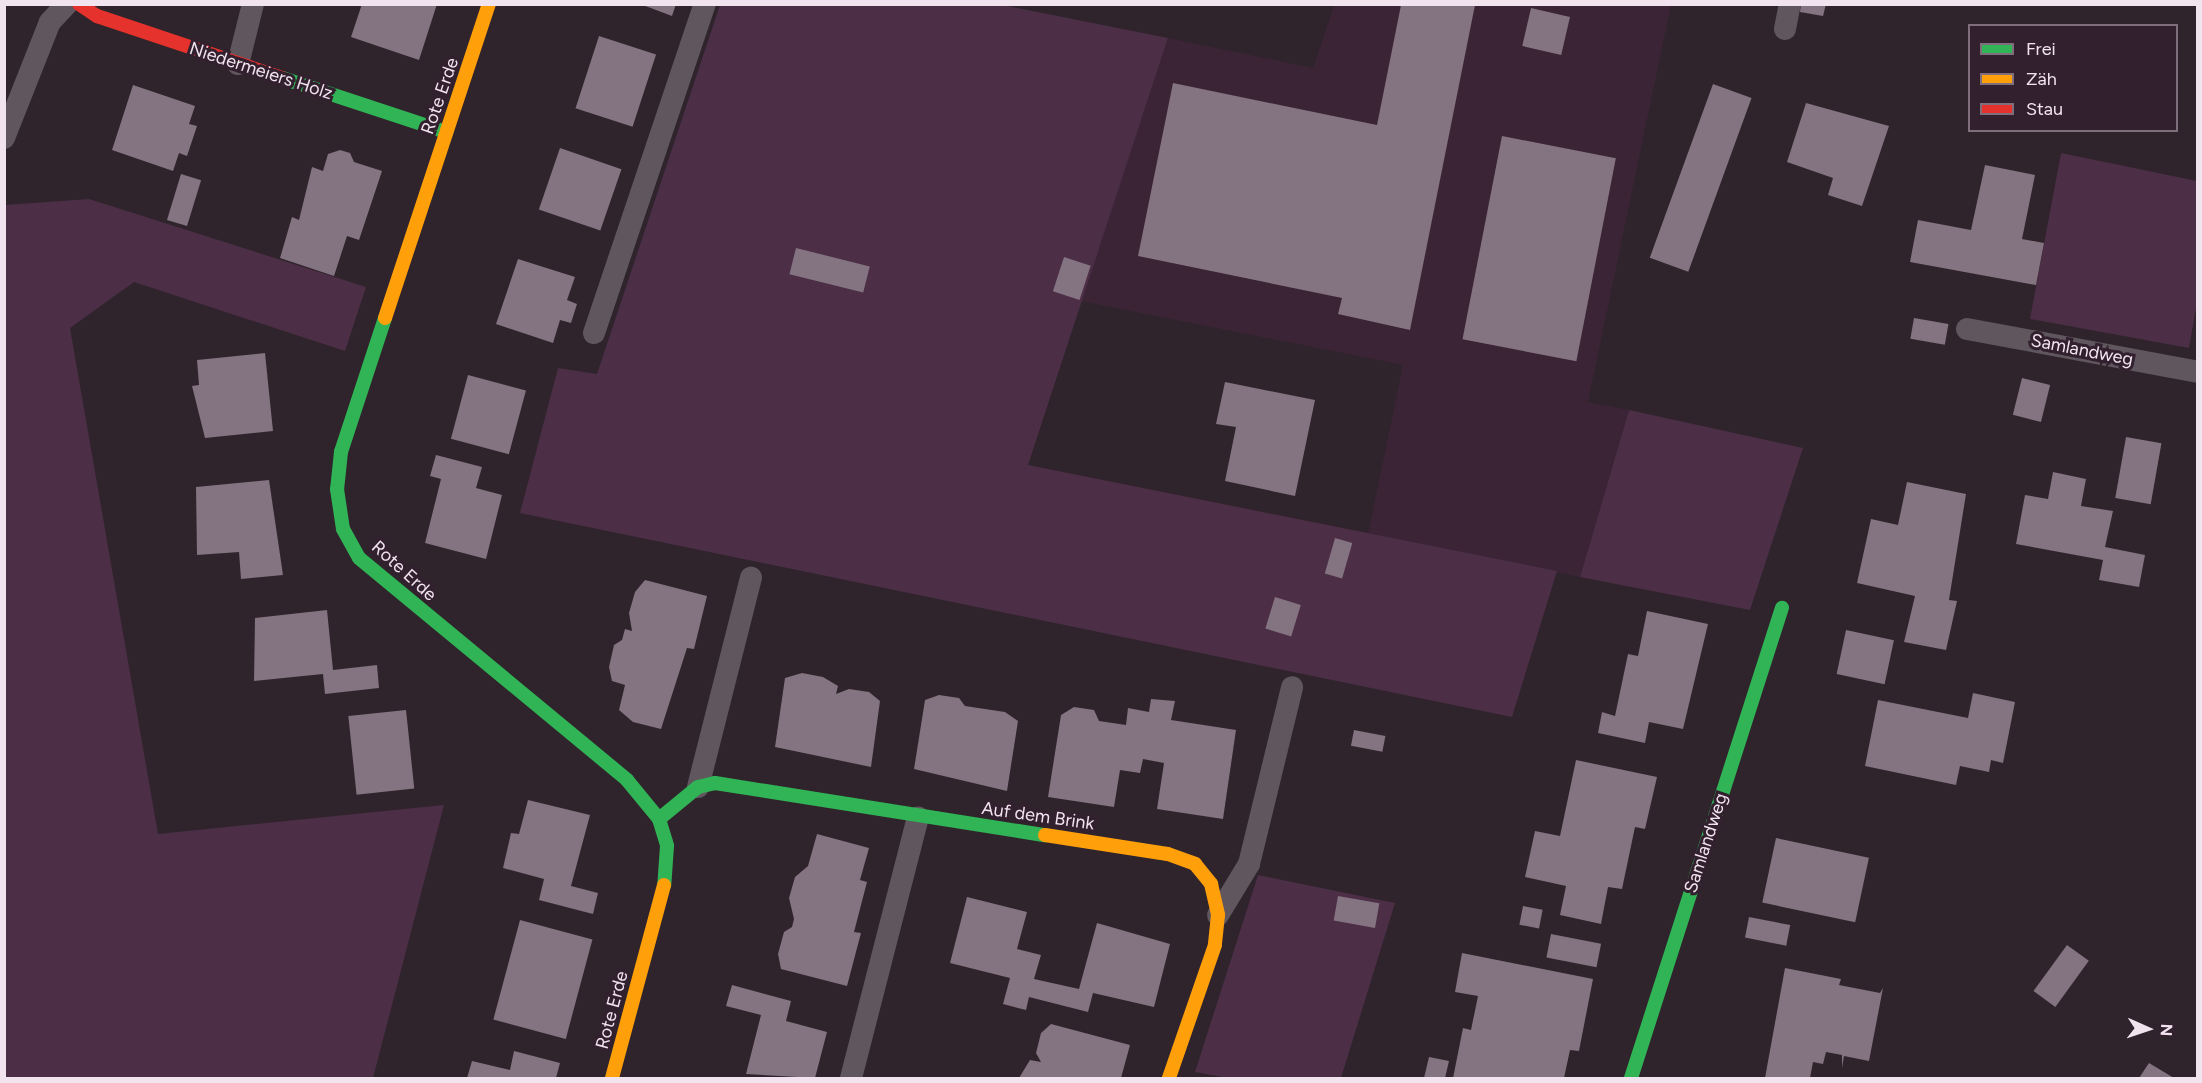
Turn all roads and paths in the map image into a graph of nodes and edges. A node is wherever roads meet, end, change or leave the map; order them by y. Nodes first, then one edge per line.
1 (67, 4) edge
2 (79, 4) edge
3 (253, 4) edge
4 (489, 4) edge
5 (705, 4) edge
6 (1790, 4) edge
7 (1785, 29) dead end
8 (238, 64) junction
9 (446, 132) junction
10 (4, 138) edge
11 (1966, 329) dead end
12 (594, 333) dead end
13 (2198, 372) edge
14 (751, 578) dead end
15 (1782, 608) dead end
16 (1292, 687) dead end
17 (698, 787) junction
18 (918, 817) junction
19 (659, 819) junction
20 (1218, 915) junction
21 (612, 1078) edge
22 (851, 1078) edge
23 (1169, 1078) edge
24 (1631, 1078) edge

1 - 10 lane
2 - 8 street, Niedermeiers Holz
3 - 8 lane
4 - 9 street, Rote Erde
5 - 12 lane
6 - 7 lane
8 - 9 street, Niedermeiers Holz
9 - 19 street, Rote Erde
11 - 13 lane, Samlandweg
14 - 17 lane
15 - 24 street, Samlandweg
16 - 20 lane
17 - 18 street, Auf dem Brink
17 - 19 street
18 - 20 street, Auf dem Brink
18 - 22 lane
19 - 21 street, Rote Erde
20 - 23 street, Auf dem Brink

